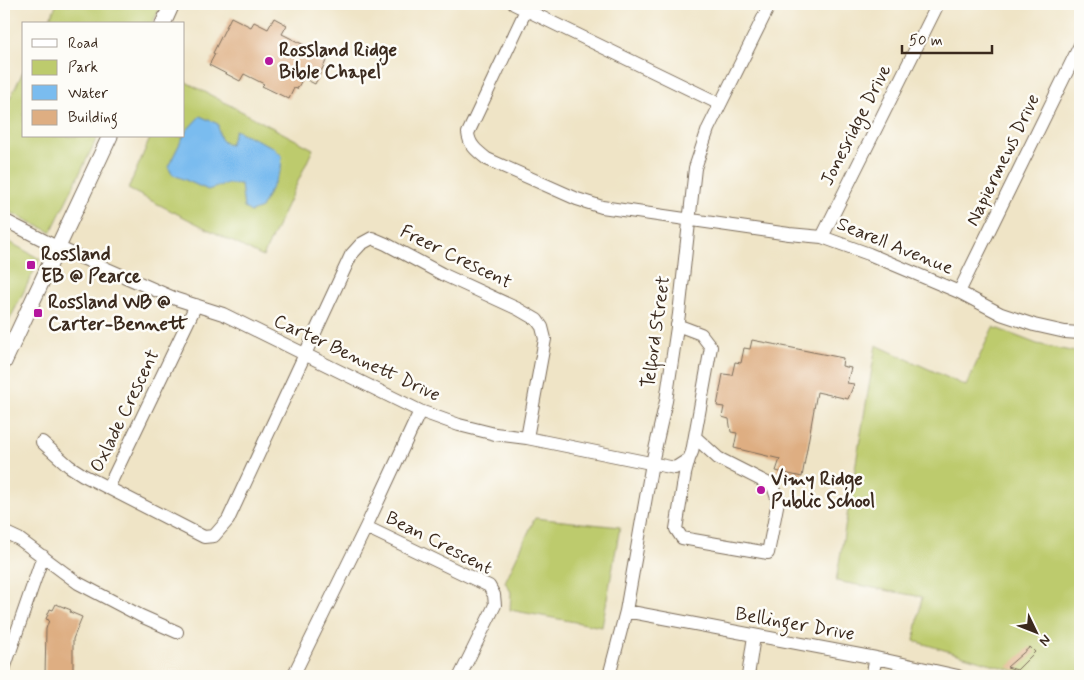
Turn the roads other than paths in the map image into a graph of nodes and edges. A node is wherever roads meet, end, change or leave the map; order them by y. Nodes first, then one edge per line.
1 (172, 4) edge
2 (514, 4) edge
3 (770, 4) edge
4 (938, 4) edge
5 (526, 10) junction
6 (164, 22) edge
7 (1080, 45) edge
8 (720, 104) junction
9 (109, 138) edge
10 (689, 219) junction
11 (4, 220) edge
12 (822, 237) junction
13 (57, 247) junction
14 (959, 292) junction
15 (196, 304) junction
16 (677, 325) junction
17 (1080, 333) edge
18 (304, 355) junction
19 (4, 362) edge
20 (420, 411) junction
21 (695, 437) junction
22 (527, 438) junction
23 (42, 442) dead end
24 (689, 459) junction
25 (652, 463) junction
26 (108, 488) junction
27 (366, 527) junction
28 (4, 532) edge
29 (43, 556) junction
30 (626, 611) junction
31 (177, 632) dead end
32 (754, 636) junction
33 (876, 658) junction
34 (4, 669) edge
35 (293, 676) edge
36 (460, 676) edge
37 (609, 676) edge
38 (748, 676) edge
39 (872, 676) edge
40 (958, 676) edge

1 - 6 main road
2 - 5 street
3 - 8 street, Telford Street
4 - 12 street, Jonesridge Drive
5 - 8 street
5 - 10 street, Searell Avenue
7 - 14 street, Napiermews Drive
8 - 10 street, Telford Street
9 - 13 main road
10 - 12 street, Searell Avenue
10 - 16 street, Telford Street
11 - 13 street, Carter Bennett Drive
12 - 14 street, Searell Avenue
13 - 15 street, Carter Bennett Drive
13 - 19 main road
14 - 17 street, Searell Avenue
15 - 18 street, Carter Bennett Drive
15 - 26 street, Oxlade Crescent
16 - 21 street
16 - 25 street, Telford Street
18 - 20 street, Carter Bennett Drive
18 - 22 street, Freer Crescent
18 - 26 street, Oxlade Crescent
20 - 22 street, Carter Bennett Drive
20 - 27 street, Bean Crescent
21 - 24 street
21 - 24 street
22 - 25 street, Carter Bennett Drive
23 - 26 street
24 - 25 street, Carter Bennett Drive
25 - 30 street, Telford Street
27 - 35 street, Bean Crescent
27 - 36 street, Bean Crescent
28 - 29 street
29 - 31 street
29 - 34 street
30 - 32 street, Bellinger Drive
30 - 37 street, Telford Street
32 - 33 street, Bellinger Drive
32 - 38 street
33 - 39 street
33 - 40 street, Bellinger Drive

